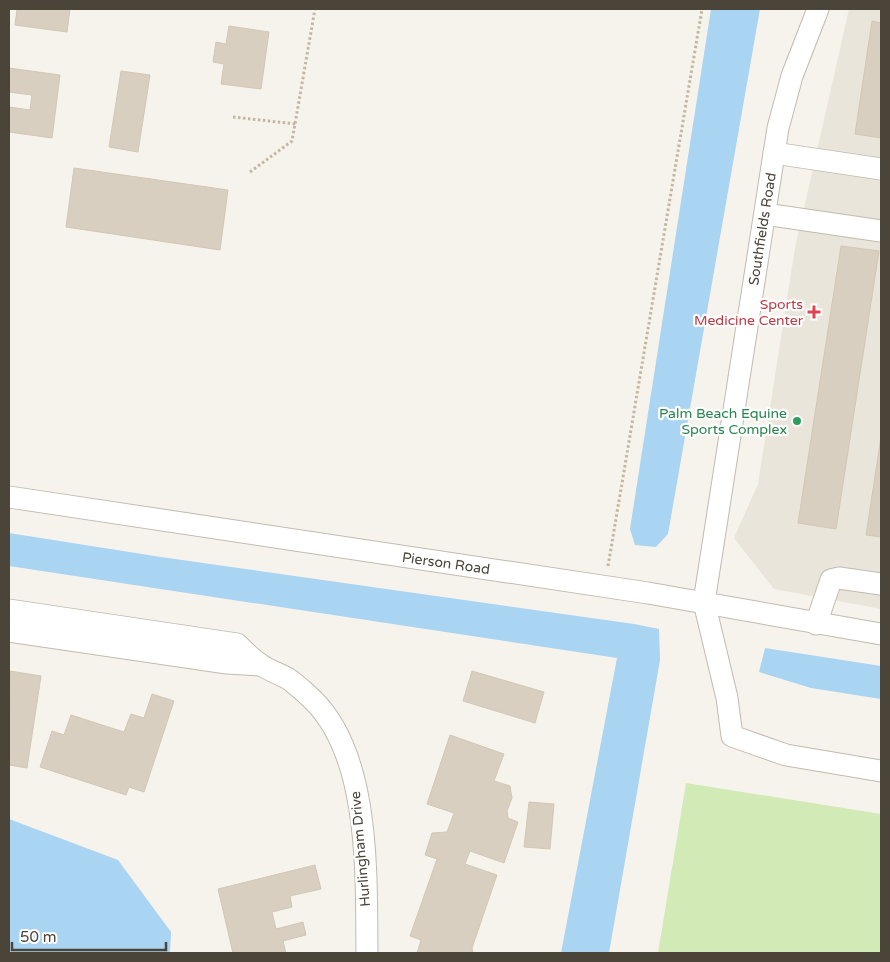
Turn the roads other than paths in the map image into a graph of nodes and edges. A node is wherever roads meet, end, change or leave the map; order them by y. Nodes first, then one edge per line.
1 (818, 9) edge
2 (774, 153) junction
3 (881, 169) edge
4 (764, 214) junction
5 (881, 231) edge
6 (9, 497) edge
7 (881, 584) edge
8 (704, 602) junction
9 (9, 610) edge
10 (816, 624) junction
11 (9, 632) edge
12 (881, 634) edge
13 (260, 665) junction
14 (881, 771) edge
15 (367, 953) edge

1 - 2 street, Southfields Road
2 - 3 street
2 - 4 street, Southfields Road
4 - 5 street
4 - 8 street, Southfields Road
6 - 8 street, Pierson Road
7 - 10 street
8 - 10 street, Pierson Road
8 - 14 street
9 - 13 street, Hurlingham Drive
10 - 12 street, Pierson Road
11 - 13 street, Hurlingham Drive
13 - 15 street, Hurlingham Drive

